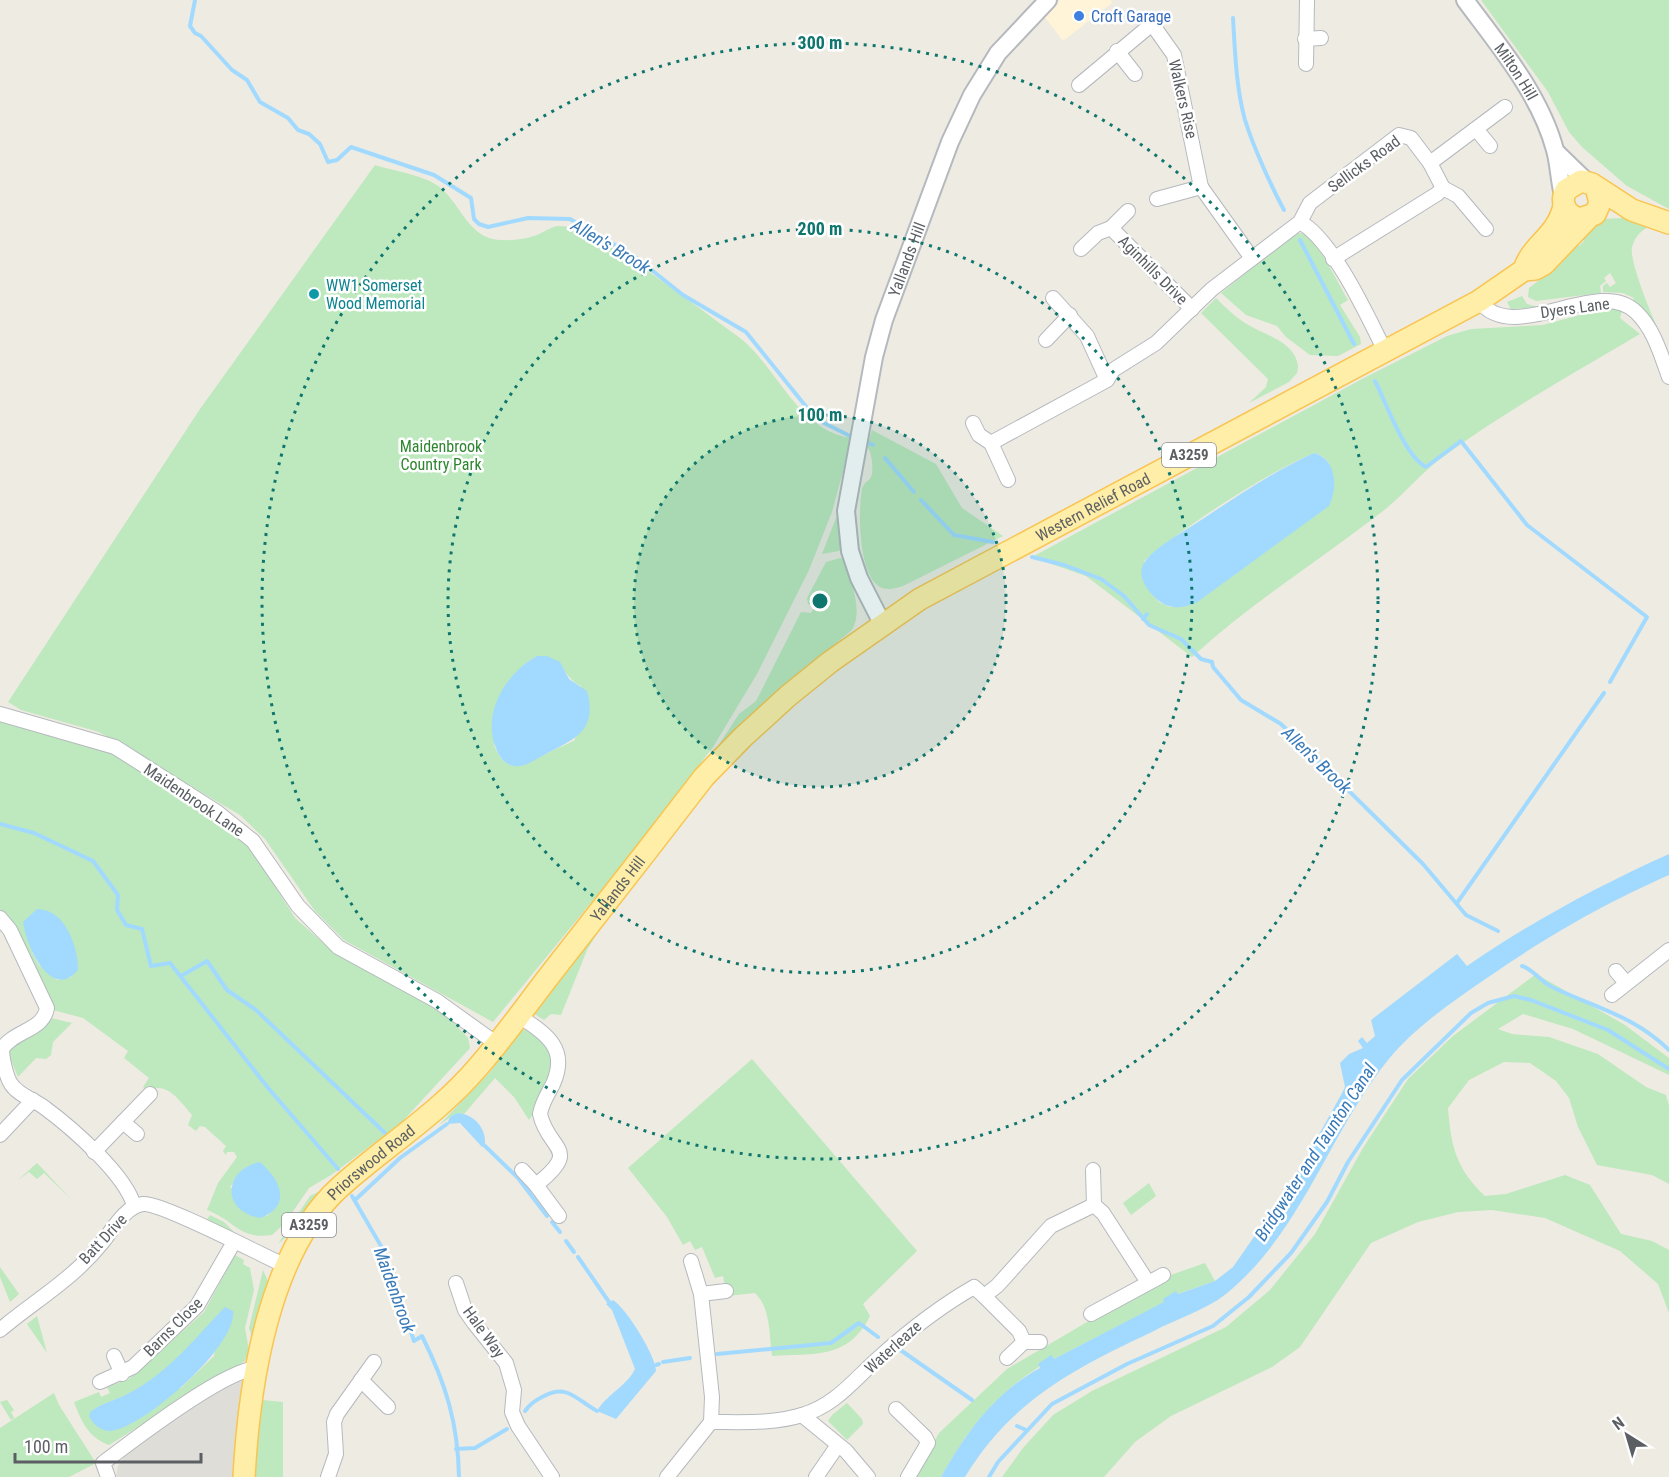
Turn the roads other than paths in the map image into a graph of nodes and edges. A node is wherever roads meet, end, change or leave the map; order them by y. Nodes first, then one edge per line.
1 (1048, 0) edge
2 (1307, 0) edge
3 (1465, 0) edge
4 (1321, 38) dead end
5 (1305, 39) junction
6 (1117, 51) junction
7 (1306, 64) dead end
8 (1135, 75) dead end
9 (1079, 85) dead end
10 (1505, 107) dead end
11 (1476, 129) junction
12 (1490, 146) dead end
13 (1556, 152) junction
14 (1430, 163) junction
15 (1591, 184) junction
16 (1201, 187) junction
17 (1443, 188) junction
18 (1156, 199) dead end
19 (1564, 201) junction
20 (1632, 210) junction
21 (1128, 211) dead end
22 (1592, 216) junction
23 (1300, 222) junction
24 (1669, 223) edge
25 (1111, 228) junction
26 (1486, 229) dead end
27 (1081, 249) dead end
28 (1251, 257) junction
29 (1333, 259) junction
30 (1524, 270) junction
31 (1053, 298) dead end
32 (1479, 301) junction
33 (1192, 309) junction
34 (1070, 315) junction
35 (1046, 340) dead end
36 (1385, 351) junction
37 (1669, 377) edge
38 (1107, 380) junction
39 (973, 423) dead end
40 (991, 443) junction
41 (1008, 480) dead end
42 (883, 625) junction
43 (0, 714) edge
44 (742, 737) joint
45 (0, 918) edge
46 (1669, 950) edge
47 (1616, 971) dead end
48 (1626, 983) junction
49 (1612, 995) dead end
50 (519, 1016) junction
51 (497, 1044) junction
52 (1, 1049) edge
53 (150, 1094) dead end
54 (33, 1100) junction
55 (123, 1122) junction
56 (137, 1134) dead end
57 (0, 1136) edge
58 (94, 1152) junction
59 (522, 1170) dead end
60 (1093, 1170) dead end
61 (536, 1185) junction
62 (1094, 1205) junction
63 (134, 1206) junction
64 (560, 1216) dead end
65 (234, 1242) junction
66 (691, 1261) dead end
67 (286, 1266) junction
68 (1163, 1275) dead end
69 (1147, 1281) junction
70 (456, 1283) dead end
71 (726, 1291) dead end
72 (701, 1294) junction
73 (984, 1296) junction
74 (1091, 1314) dead end
75 (0, 1330) edge
76 (1024, 1342) junction
77 (1040, 1342) dead end
78 (114, 1356) dead end
79 (1007, 1358) dead end
80 (374, 1362) dead end
81 (258, 1368) junction
82 (122, 1374) junction
83 (361, 1380) junction
84 (100, 1382) dead end
85 (388, 1407) dead end
86 (896, 1409) dead end
87 (802, 1415) junction
88 (711, 1422) junction
89 (838, 1445) junction
90 (108, 1477) edge
91 (244, 1477) edge
92 (328, 1477) edge
93 (552, 1477) edge
94 (667, 1477) edge
95 (816, 1477) edge
96 (868, 1477) edge
97 (908, 1477) edge

1 - 42 street, Yallands Hill
2 - 5 street
3 - 13 street, Milton Hill
4 - 5 street
5 - 7 street
6 - 8 street
6 - 9 street, Walkers Rise
6 - 16 street, Walkers Rise
10 - 11 street
11 - 12 street
11 - 14 street
13 - 15 street, Milton Hill
13 - 19 street, Milton Hill
14 - 17 street, Sellicks Road
14 - 23 street, Sellicks Road
15 - 19 main road
15 - 20 main road, Milton Hill
15 - 22 main road
16 - 18 street
16 - 28 street, Walkers Rise
17 - 26 street, Sellicks Road
17 - 29 street
19 - 22 main road
19 - 30 main road, Western Relief Road / A3259
20 - 22 main road, Milton Hill
20 - 24 main road, Milton Hill
21 - 25 street, Aginhills Drive
22 - 30 main road, Western Relief Road / A3259
23 - 28 street, Sellicks Road
23 - 29 street
25 - 27 street, Aginhills Drive
25 - 33 street, Aginhills Drive
28 - 33 street, Sellicks Road
29 - 36 street
30 - 32 main road, Western Relief Road / A3259
31 - 34 street
32 - 36 main road, Western Relief Road / A3259
32 - 37 street, Dyers Lane
33 - 38 street, Aginhills Drive
34 - 35 street
34 - 38 street
36 - 42 main road, Western Relief Road / A3259
38 - 40 street, Aginhills Drive
39 - 40 street
40 - 41 street
42 - 44 main road, Western Relief Road / A3259
43 - 51 street, Maidenbrook Lane
44 - 50 main road, Yallands Hill / A3259
45 - 52 street
46 - 48 street
47 - 48 street
48 - 49 street
50 - 51 main road, Yallands Hill / A3259
50 - 61 street
51 - 67 main road, Priorswood Road / A3259
52 - 54 street
53 - 55 street
54 - 57 street
54 - 58 street
55 - 56 street
55 - 58 street
58 - 63 street
59 - 61 street
60 - 62 street
61 - 64 street
62 - 69 street
62 - 73 street
63 - 65 street, Batt Drive
63 - 75 street, Batt Drive
65 - 67 street, Batt Drive
65 - 82 street, Barns Close
66 - 72 street
67 - 81 main road, Priorswood Road / A3259
68 - 69 street
69 - 74 street
70 - 93 street, Hale Way
71 - 72 street
72 - 88 street
73 - 76 street
73 - 87 street, Waterleaze
76 - 77 street
76 - 79 street
78 - 82 street
80 - 83 street
81 - 90 street
81 - 91 main road, Priorswood Road / A3259
82 - 84 street, Barns Close
83 - 85 street
83 - 92 street
86 - 97 street
87 - 88 street, Waterleaze
87 - 89 street
88 - 94 street
89 - 95 street
89 - 96 street

